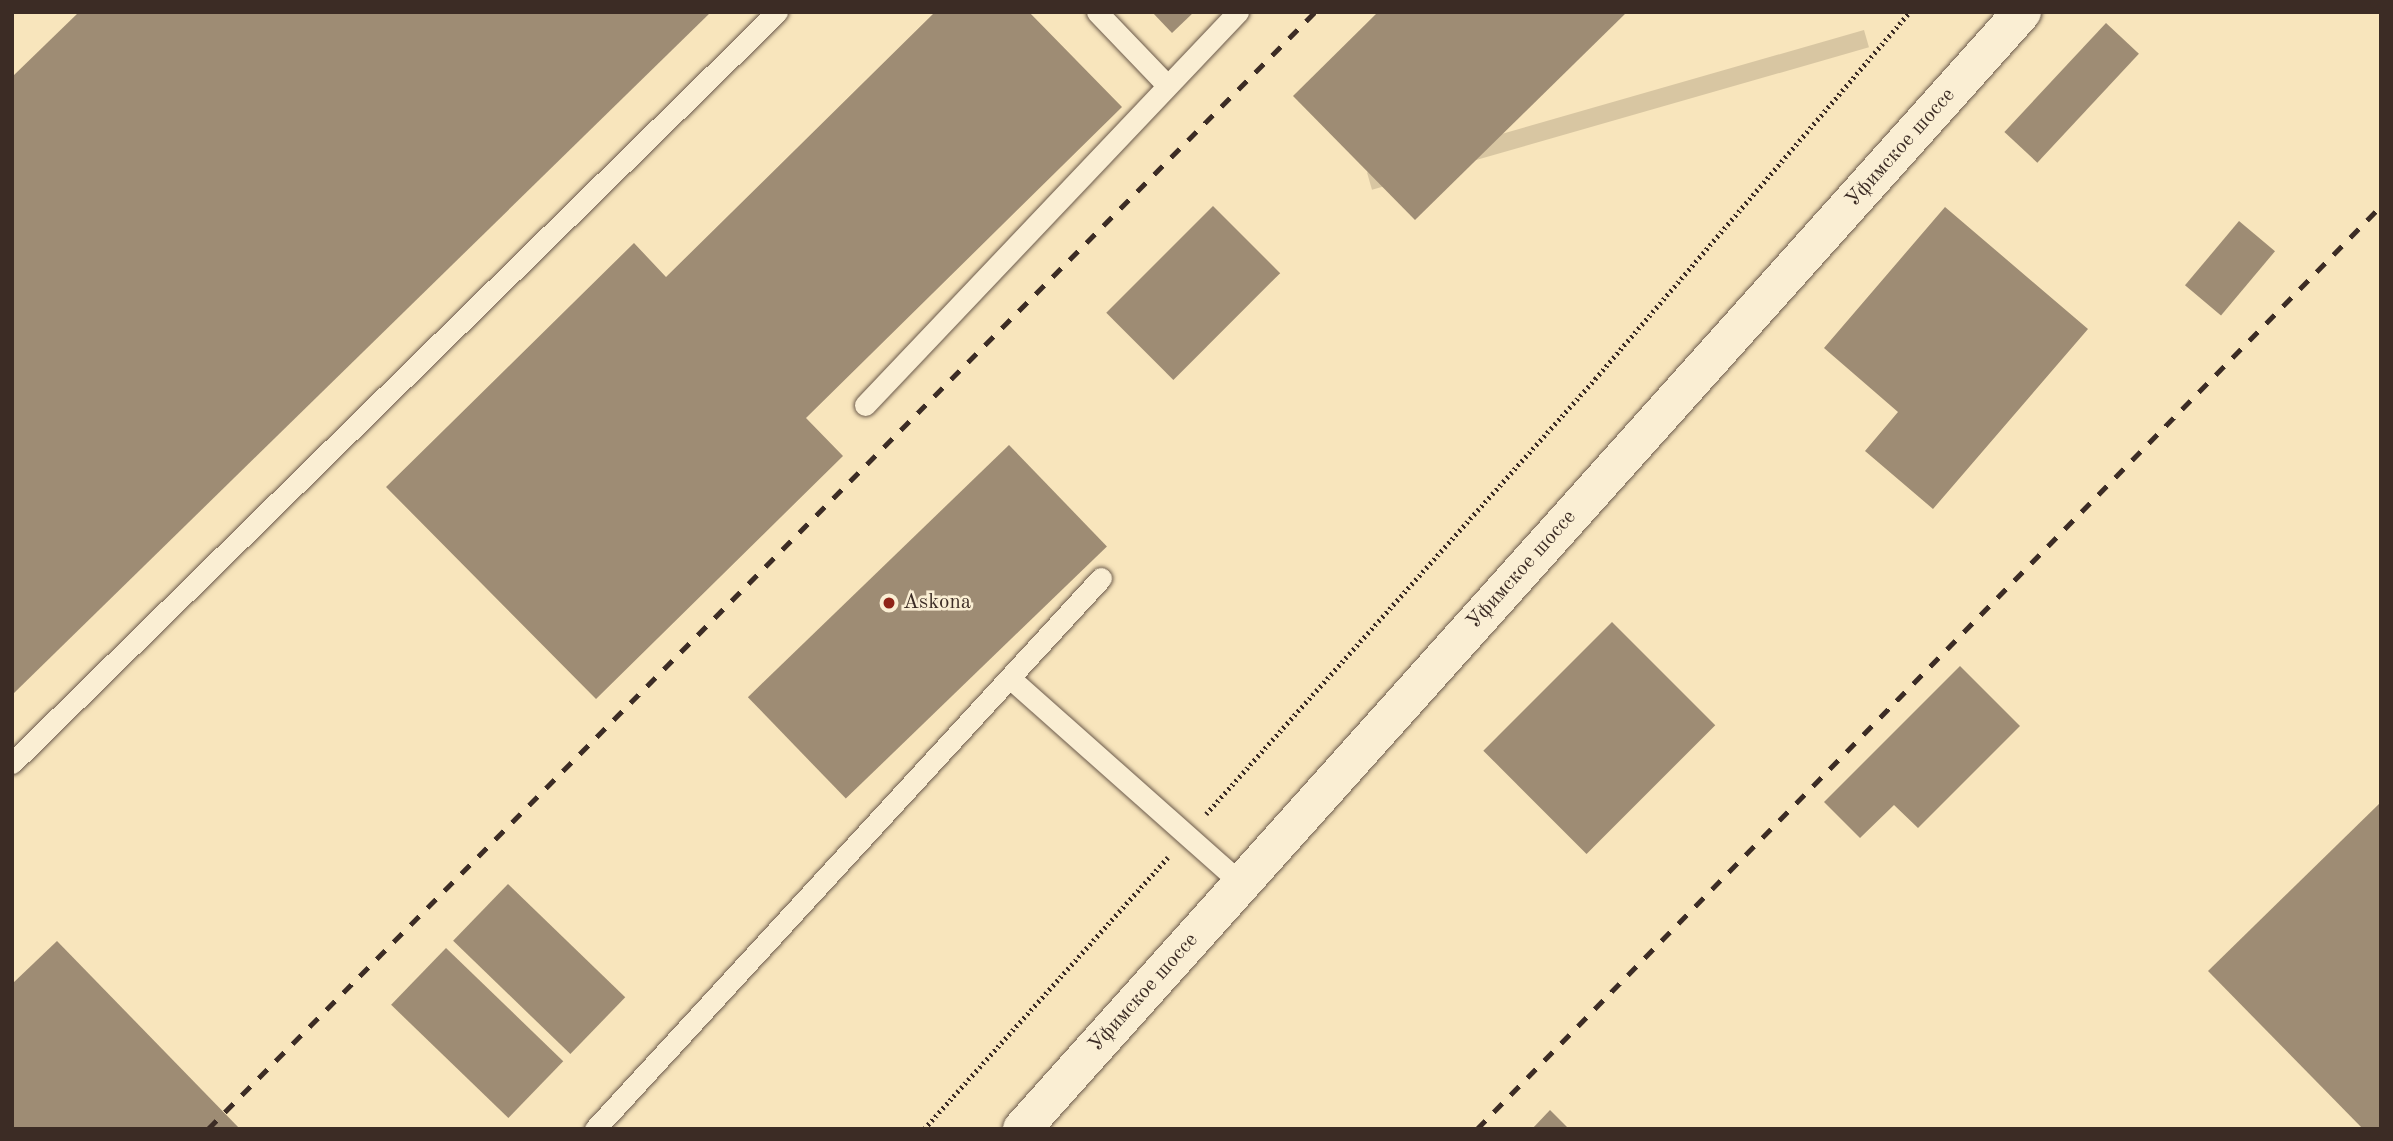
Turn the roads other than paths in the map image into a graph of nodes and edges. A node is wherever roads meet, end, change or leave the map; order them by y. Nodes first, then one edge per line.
1 (777, 12) edge
2 (1097, 12) edge
3 (1238, 12) edge
4 (2022, 12) edge
5 (1166, 83) junction
6 (865, 405) dead end
7 (1101, 578) dead end
8 (1010, 678) junction
9 (12, 763) edge
10 (1242, 884) junction
11 (595, 1129) edge
12 (1022, 1129) edge

1 - 9 lane
2 - 5 lane
3 - 5 lane
4 - 10 main road, Уфимское шоссе
5 - 6 lane
7 - 8 lane
8 - 10 lane
8 - 11 lane
10 - 12 main road, Уфимское шоссе

